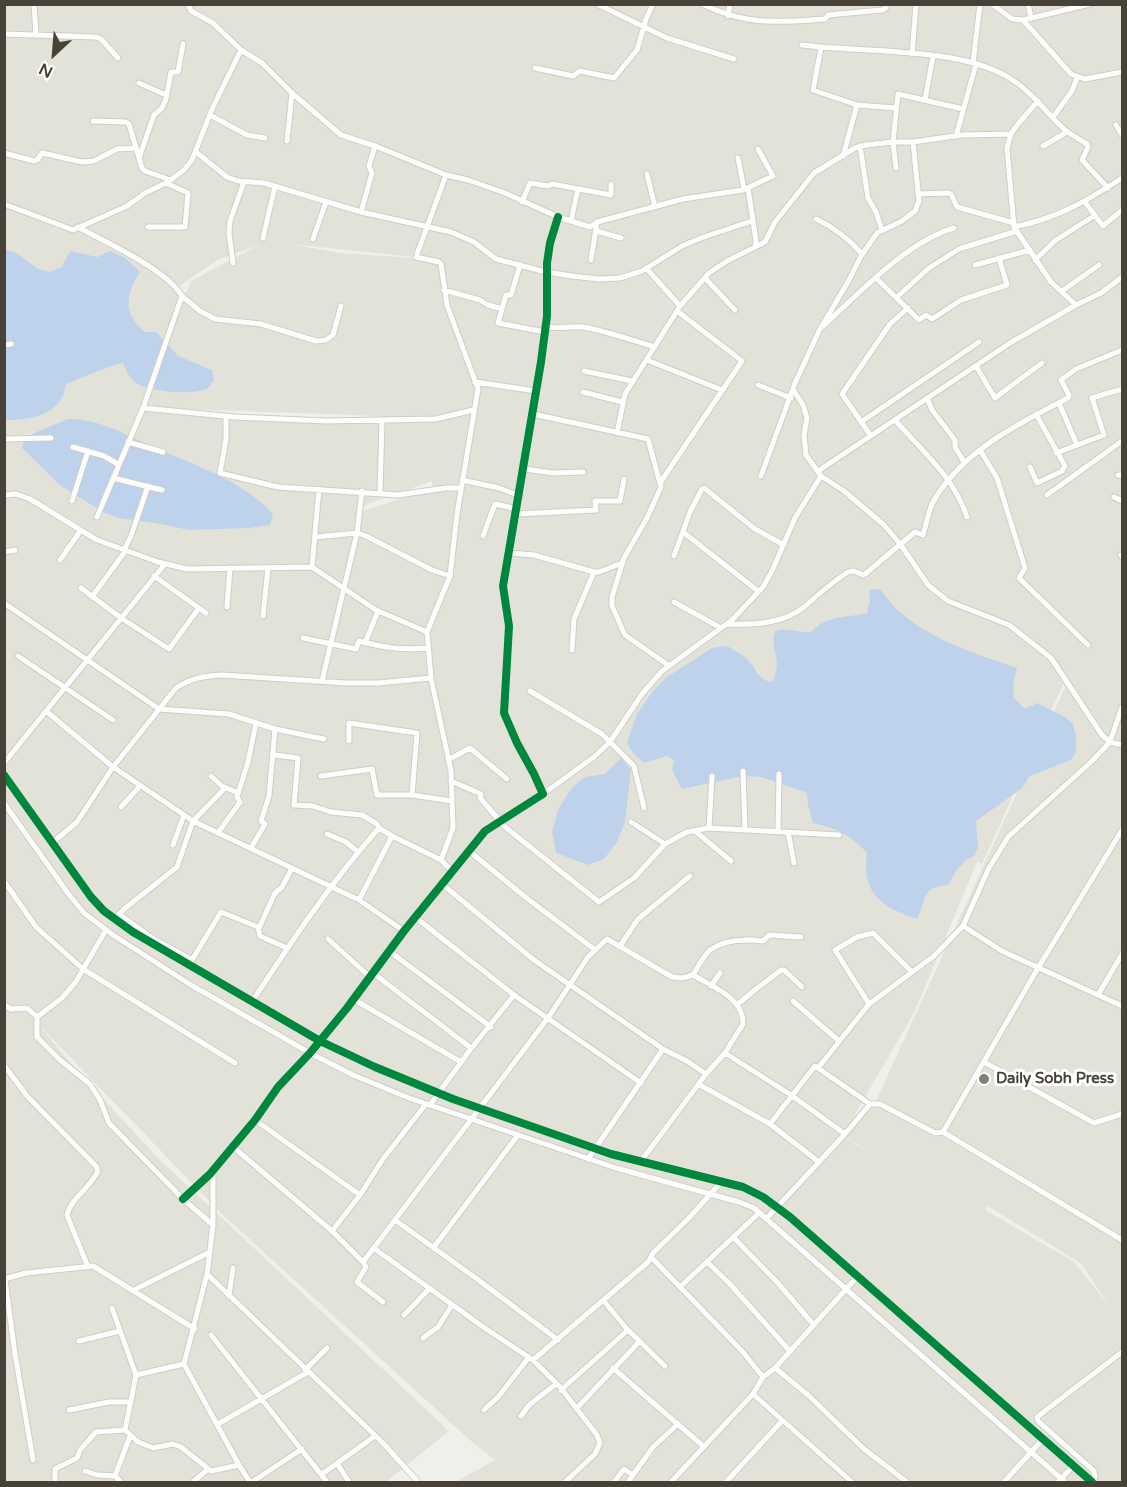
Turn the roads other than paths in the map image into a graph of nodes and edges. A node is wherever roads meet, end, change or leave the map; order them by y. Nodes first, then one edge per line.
1 (34, 4) edge
2 (188, 4) edge
3 (597, 4) edge
4 (653, 4) edge
5 (702, 4) edge
6 (730, 4) edge
7 (886, 4) edge
8 (916, 4) edge
9 (980, 4) edge
10 (1028, 4) edge
11 (1052, 4) edge
12 (1090, 4) edge
13 (996, 6) edge
14 (1078, 6) edge
15 (1054, 12) junction
16 (728, 16) junction
17 (1031, 18) junction
18 (1023, 20) junction
19 (643, 28) junction
20 (4, 34) edge
21 (36, 35) junction
22 (183, 44) dead end
23 (802, 45) dead end
24 (821, 48) junction
25 (241, 50) junction
26 (912, 54) junction
27 (933, 56) junction
28 (118, 58) dead end
29 (734, 59) dead end
30 (975, 63) junction
31 (535, 68) dead end
32 (1122, 72) edge
33 (1077, 78) junction
34 (139, 83) dead end
35 (292, 93) junction
36 (166, 95) junction
37 (925, 100) junction
38 (1038, 102) junction
39 (856, 105) junction
40 (896, 108) junction
41 (963, 110) junction
42 (210, 115) junction
43 (1053, 117) junction
44 (93, 121) dead end
45 (1116, 125) dead end
46 (1067, 132) junction
47 (1011, 134) junction
48 (1122, 135) edge
49 (956, 136) junction
50 (265, 138) dead end
51 (287, 141) dead end
52 (893, 142) junction
53 (913, 142) junction
54 (375, 146) junction
55 (1043, 146) dead end
56 (860, 147) junction
57 (136, 148) junction
58 (758, 149) dead end
59 (196, 152) junction
60 (4, 153) edge
61 (843, 156) junction
62 (139, 158) junction
63 (738, 158) dead end
64 (896, 168) dead end
65 (647, 174) dead end
66 (446, 175) junction
67 (1122, 178) edge
68 (168, 182) junction
69 (244, 182) junction
70 (611, 184) dead end
71 (275, 186) junction
72 (1108, 188) junction
73 (578, 189) junction
74 (746, 189) junction
75 (918, 194) junction
76 (1085, 201) junction
77 (326, 202) junction
78 (522, 202) junction
79 (4, 204) edge
80 (655, 207) junction
81 (1122, 210) edge
82 (361, 212) junction
83 (1094, 216) junction
84 (558, 218) junction
85 (816, 219) dead end
86 (571, 221) junction
87 (752, 221) junction
88 (597, 222) junction
89 (78, 227) junction
90 (148, 227) dead end
91 (1015, 227) junction
92 (427, 228) junction
93 (954, 228) dead end
94 (882, 230) junction
95 (597, 231) junction
96 (263, 238) dead end
97 (621, 238) dead end
98 (314, 239) dead end
99 (755, 247) junction
100 (1030, 250) junction
101 (862, 254) junction
102 (999, 258) junction
103 (591, 260) dead end
104 (1035, 260) junction
105 (233, 263) dead end
106 (520, 265) junction
107 (975, 265) dead end
108 (1099, 265) dead end
109 (646, 268) junction
110 (546, 272) junction
111 (1122, 277) edge
112 (705, 278) junction
113 (876, 278) junction
114 (444, 290) junction
115 (1062, 291) junction
116 (182, 296) junction
117 (897, 297) junction
118 (1076, 305) junction
119 (341, 306) dead end
120 (679, 308) junction
121 (908, 308) junction
122 (502, 309) junction
123 (735, 310) dead end
124 (545, 330) junction
125 (819, 331) junction
126 (979, 342) dead end
127 (655, 347) junction
128 (1122, 350) edge
129 (647, 360) junction
130 (1042, 363) dead end
131 (976, 366) junction
132 (584, 370) dead end
133 (632, 381) junction
134 (475, 382) junction
135 (758, 385) dead end
136 (1122, 389) edge
137 (722, 390) junction
138 (794, 390) junction
139 (536, 391) junction
140 (583, 392) dead end
141 (790, 398) junction
142 (927, 399) junction
143 (622, 402) junction
144 (1059, 403) junction
145 (143, 408) junction
146 (473, 410) junction
147 (532, 414) junction
148 (1036, 414) junction
149 (226, 416) junction
150 (382, 420) junction
151 (895, 420) junction
152 (861, 422) junction
153 (617, 433) junction
154 (871, 436) junction
155 (51, 438) dead end
156 (4, 439) edge
157 (1122, 441) edge
158 (128, 442) junction
159 (1077, 445) junction
160 (73, 447) dead end
161 (980, 450) junction
162 (88, 451) junction
163 (163, 452) dead end
164 (1056, 453) junction
165 (964, 462) junction
166 (118, 465) junction
167 (1030, 467) dead end
168 (524, 469) junction
169 (583, 472) dead end
170 (819, 474) junction
171 (761, 476) dead end
172 (113, 478) junction
173 (624, 479) dead end
174 (462, 480) junction
175 (950, 480) junction
176 (660, 483) junction
177 (148, 486) junction
178 (461, 488) junction
179 (319, 489) junction
180 (162, 490) dead end
181 (362, 491) junction
182 (380, 493) junction
183 (4, 495) edge
184 (1047, 495) dead end
185 (520, 496) junction
186 (1114, 497) dead end
187 (72, 501) dead end
188 (1122, 501) edge
189 (517, 511) junction
190 (97, 517) dead end
191 (967, 517) dead end
192 (81, 530) junction
193 (683, 532) junction
194 (357, 533) junction
195 (483, 536) dead end
196 (315, 537) junction
197 (784, 545) junction
198 (901, 545) junction
199 (15, 550) dead end
200 (125, 550) junction
201 (4, 552) edge
202 (509, 553) junction
203 (674, 556) dead end
204 (60, 560) dead end
205 (622, 562) junction
206 (165, 564) junction
207 (312, 567) junction
208 (230, 568) junction
209 (267, 568) junction
210 (594, 572) junction
211 (154, 576) junction
212 (450, 576) junction
213 (81, 588) dead end
214 (343, 588) junction
215 (758, 591) junction
216 (92, 597) junction
217 (674, 602) dead end
218 (4, 603) edge
219 (227, 607) dead end
220 (199, 608) junction
221 (378, 611) junction
222 (206, 613) dead end
223 (263, 616) dead end
224 (121, 618) junction
225 (724, 626) junction
226 (427, 632) junction
227 (303, 638) dead end
228 (365, 643) junction
229 (330, 644) junction
230 (1088, 645) dead end
231 (428, 648) junction
232 (572, 650) dead end
233 (18, 656) dead end
234 (86, 661) junction
235 (668, 665) junction
236 (431, 678) junction
237 (322, 681) junction
238 (65, 687) junction
239 (530, 691) dead end
240 (1122, 707) edge
241 (159, 709) junction
242 (46, 711) junction
243 (113, 720) dead end
244 (256, 723) junction
245 (275, 729) junction
246 (324, 739) dead end
247 (349, 741) dead end
248 (609, 742) junction
249 (1110, 742) junction
250 (1122, 745) edge
251 (274, 755) junction
252 (448, 760) junction
253 (4, 763) edge
254 (113, 768) junction
255 (743, 771) dead end
256 (779, 774) dead end
257 (4, 775) edge
258 (211, 776) dead end
259 (321, 776) dead end
260 (712, 776) dead end
261 (507, 780) dead end
262 (451, 781) junction
263 (140, 786) junction
264 (225, 788) junction
265 (238, 793) junction
266 (543, 794) junction
267 (412, 795) junction
268 (452, 801) junction
269 (4, 802) edge
270 (121, 807) dead end
271 (644, 808) dead end
272 (184, 815) junction
273 (193, 822) junction
274 (499, 822) junction
275 (631, 822) dead end
276 (379, 828) junction
277 (709, 828) junction
278 (745, 830) junction
279 (1122, 830) edge
280 (695, 831) junction
281 (778, 831) junction
282 (788, 832) junction
283 (218, 833) junction
284 (327, 834) dead end
285 (839, 835) dead end
286 (392, 836) junction
287 (52, 843) junction
288 (665, 844) junction
289 (173, 845) dead end
290 (252, 848) junction
291 (469, 851) junction
292 (358, 852) junction
293 (441, 860) junction
294 (731, 861) dead end
295 (794, 863) dead end
296 (292, 868) junction
297 (452, 871) junction
298 (690, 876) dead end
299 (4, 881) edge
300 (442, 884) junction
301 (332, 887) junction
302 (359, 900) junction
303 (117, 917) junction
304 (415, 917) junction
305 (963, 926) junction
306 (259, 928) junction
307 (106, 930) junction
308 (404, 931) junction
309 (801, 937) dead end
310 (328, 939) dead end
311 (620, 946) junction
312 (286, 948) junction
313 (594, 949) junction
314 (389, 951) junction
315 (1122, 954) edge
316 (1038, 968) junction
317 (83, 969) junction
318 (912, 972) junction
319 (720, 973) dead end
320 (371, 975) junction
321 (693, 975) junction
322 (572, 984) junction
323 (711, 986) junction
324 (802, 987) dead end
325 (514, 995) junction
326 (1098, 995) junction
327 (353, 999) junction
328 (793, 1001) dead end
329 (252, 1002) junction
330 (738, 1004) junction
331 (869, 1004) junction
332 (4, 1005) edge
333 (1122, 1006) edge
334 (37, 1017) junction
335 (548, 1018) junction
336 (490, 1027) junction
337 (320, 1041) junction
338 (839, 1041) junction
339 (471, 1048) junction
340 (663, 1049) junction
341 (310, 1053) junction
342 (725, 1053) junction
343 (461, 1062) junction
344 (984, 1062) junction
345 (235, 1064) dead end
346 (4, 1065) edge
347 (818, 1068) junction
348 (706, 1074) junction
349 (641, 1083) junction
350 (698, 1084) junction
351 (439, 1093) junction
352 (791, 1095) junction
353 (428, 1104) junction
354 (870, 1104) junction
355 (480, 1108) junction
356 (1122, 1114) edge
357 (471, 1119) junction
358 (255, 1120) junction
359 (770, 1124) junction
360 (943, 1132) junction
361 (845, 1134) junction
362 (518, 1135) junction
363 (563, 1136) junction
364 (232, 1146) junction
365 (557, 1148) junction
366 (596, 1148) junction
367 (588, 1159) junction
368 (641, 1161) junction
369 (819, 1162) junction
370 (213, 1170) junction
371 (722, 1181) junction
372 (711, 1194) junction
373 (360, 1195) junction
374 (183, 1199) junction
375 (777, 1208) junction
376 (759, 1213) junction
377 (766, 1219) junction
378 (395, 1220) junction
379 (213, 1225) junction
380 (332, 1231) junction
381 (733, 1237) junction
382 (1122, 1240) edge
383 (434, 1247) junction
384 (375, 1249) junction
385 (210, 1252) junction
386 (651, 1257) junction
387 (363, 1262) junction
388 (707, 1262) junction
389 (88, 1267) junction
390 (233, 1268) dead end
391 (207, 1274) junction
392 (858, 1277) junction
393 (5, 1279) edge
394 (681, 1286) junction
395 (429, 1289) junction
396 (846, 1289) junction
397 (134, 1290) junction
398 (229, 1296) junction
399 (603, 1300) junction
400 (383, 1302) dead end
401 (452, 1305) junction
402 (112, 1308) dead end
403 (404, 1315) dead end
404 (813, 1324) junction
405 (195, 1329) junction
406 (628, 1330) junction
407 (120, 1331) junction
408 (211, 1335) dead end
409 (423, 1338) dead end
410 (558, 1340) junction
411 (79, 1341) dead end
412 (640, 1341) junction
413 (327, 1348) dead end
414 (789, 1350) junction
415 (1122, 1352) edge
416 (531, 1359) junction
417 (184, 1364) junction
418 (665, 1366) dead end
419 (613, 1368) junction
420 (775, 1368) junction
421 (306, 1371) junction
422 (136, 1375) junction
423 (763, 1377) junction
424 (556, 1384) junction
425 (561, 1390) junction
426 (753, 1394) junction
427 (262, 1400) junction
428 (131, 1402) junction
429 (576, 1409) junction
430 (69, 1410) dead end
431 (484, 1410) dead end
432 (521, 1416) dead end
433 (782, 1421) junction
434 (218, 1424) junction
435 (678, 1424) junction
436 (125, 1430) junction
437 (130, 1436) junction
438 (375, 1436) junction
439 (1043, 1439) junction
440 (703, 1446) junction
441 (302, 1449) junction
442 (1031, 1452) junction
443 (33, 1460) dead end
444 (337, 1463) junction
445 (239, 1465) junction
446 (1073, 1466) junction
447 (208, 1469) junction
448 (86, 1471) dead end
449 (322, 1474) junction
450 (633, 1475) junction
451 (115, 1476) junction
452 (1062, 1481) edge
453 (55, 1482) edge
454 (121, 1482) edge
455 (193, 1482) edge
456 (251, 1482) edge
457 (327, 1482) edge
458 (348, 1482) edge
459 (418, 1482) edge
460 (565, 1482) edge
461 (614, 1482) edge
462 (628, 1482) edge
463 (671, 1482) edge
464 (726, 1482) edge
465 (852, 1482) edge
466 (908, 1482) edge
467 (1004, 1482) edge
468 (1093, 1482) edge

1 - 21 street
2 - 25 street
3 - 19 street
4 - 19 street
5 - 16 street
6 - 16 street
7 - 16 street
8 - 26 street
9 - 30 street
10 - 17 street
11 - 15 street
12 - 14 street
13 - 18 street
14 - 15 street
15 - 17 street
17 - 18 street
18 - 33 street
19 - 29 street
19 - 31 street
20 - 21 street
21 - 28 street
22 - 36 street
23 - 24 street
24 - 26 street
24 - 39 street
25 - 35 street
25 - 42 street
26 - 27 street
27 - 30 street
27 - 37 street
30 - 38 street
30 - 41 street
32 - 33 street
33 - 43 street
34 - 36 street
35 - 51 street
35 - 54 street
36 - 62 street
37 - 40 street
37 - 41 street
38 - 43 street
38 - 47 street
39 - 40 street
39 - 61 street
40 - 52 street
41 - 49 street
42 - 50 street
42 - 59 street
43 - 46 street
44 - 57 street
45 - 48 street
46 - 55 street
46 - 72 street
47 - 49 street
47 - 91 street
49 - 53 street
52 - 53 street
52 - 56 street
52 - 64 street
53 - 75 street
54 - 66 street
54 - 82 street
56 - 61 street
56 - 94 street
57 - 60 street
57 - 62 street
58 - 74 street
59 - 68 street
59 - 69 street
61 - 99 street
62 - 68 street
63 - 74 street
65 - 80 street
66 - 78 street
66 - 92 street
67 - 72 street
68 - 89 street
68 - 90 street
69 - 71 street
69 - 105 street
70 - 73 street
71 - 77 street
71 - 96 street
72 - 76 street
73 - 78 street
73 - 86 street
74 - 80 street
74 - 87 street
75 - 91 street
75 - 94 street
76 - 83 street
76 - 91 street
77 - 82 street
77 - 98 street
78 - 84 street
79 - 89 street
80 - 88 street
81 - 83 street
82 - 92 street
83 - 104 street
84 - 86 street
84 - 110 street
85 - 101 street
86 - 88 street
87 - 99 street
87 - 109 street
88 - 95 street
89 - 116 street
91 - 100 street
91 - 117 street
92 - 106 street
92 - 114 street
93 - 113 street
94 - 101 street
95 - 97 street
95 - 103 street
99 - 112 street
100 - 102 street
100 - 104 street
101 - 125 street
102 - 107 street
102 - 121 street
104 - 115 street
106 - 110 street
106 - 122 street
108 - 115 street
109 - 110 street
109 - 120 street
110 - 124 street
111 - 118 street
112 - 120 street
112 - 123 street
113 - 117 street
113 - 125 street
114 - 122 street
114 - 134 street
115 - 118 street
116 - 119 street
116 - 145 street
117 - 121 street
118 - 131 street
120 - 127 street
120 - 137 street
121 - 152 street
122 - 124 street
124 - 127 street
124 - 139 street
125 - 138 street
126 - 152 street
127 - 129 street
128 - 144 street
129 - 133 street
129 - 137 street
130 - 131 street
131 - 142 street
132 - 133 street
133 - 143 street
134 - 139 street
134 - 146 street
135 - 141 street
136 - 159 street
137 - 176 street
138 - 141 street
138 - 170 street
139 - 147 street
140 - 143 street
141 - 171 street
142 - 151 street
142 - 165 street
143 - 153 street
144 - 148 street
144 - 159 street
145 - 149 street
145 - 158 street
146 - 150 street
146 - 174 street
147 - 153 street
147 - 168 street
148 - 161 street
148 - 164 street
149 - 150 street
149 - 179 street
150 - 182 street
151 - 154 street
151 - 175 street
152 - 154 street
153 - 176 street
154 - 170 street
155 - 156 street
157 - 184 street
158 - 163 street
158 - 166 street
159 - 164 street
160 - 162 street
161 - 165 street
161 - 230 street
162 - 166 street
162 - 187 street
164 - 167 street
165 - 175 street
166 - 172 street
168 - 169 street
168 - 185 street
170 - 197 street
170 - 198 street
172 - 177 street
172 - 190 street
173 - 189 street
174 - 178 street
174 - 185 street
175 - 191 street
175 - 198 street
176 - 205 street
177 - 180 street
177 - 200 street
178 - 182 street
178 - 212 street
179 - 181 street
179 - 196 street
181 - 182 street
181 - 194 street
183 - 192 street
185 - 189 street
186 - 188 street
189 - 195 street
189 - 202 street
192 - 200 street
192 - 204 street
193 - 197 street
193 - 203 street
193 - 215 street
194 - 196 street
194 - 212 street
194 - 214 street
196 - 207 street
197 - 215 street
198 - 225 street
198 - 249 street
199 - 201 street
200 - 206 street
200 - 216 street
202 - 210 street
202 - 266 street
205 - 210 street
205 - 235 street
206 - 208 street
206 - 211 street
207 - 209 street
207 - 214 street
208 - 209 street
208 - 219 street
209 - 223 street
210 - 232 street
211 - 220 street
211 - 224 street
212 - 226 street
213 - 216 street
214 - 221 street
214 - 229 street
215 - 225 street
216 - 224 street
217 - 225 street
218 - 234 street
220 - 222 street
220 - 224 street
221 - 226 street
221 - 228 street
224 - 234 street
225 - 235 street
226 - 231 street
227 - 229 street
228 - 229 street
228 - 231 street
229 - 237 street
231 - 236 street
233 - 238 street
234 - 238 street
234 - 241 street
235 - 248 street
236 - 237 street
236 - 252 street
237 - 241 street
238 - 242 street
238 - 243 street
239 - 248 street
240 - 249 street
241 - 244 street
241 - 254 street
242 - 253 street
242 - 254 street
244 - 245 street
244 - 265 street
245 - 246 street
245 - 251 street
247 - 267 street
248 - 266 street
248 - 271 street
249 - 250 street
249 - 305 street
251 - 276 street
251 - 290 street
252 - 261 street
252 - 262 street
254 - 263 street
254 - 287 street
255 - 278 street
256 - 281 street
257 - 287 street
258 - 264 street
259 - 267 street
260 - 277 street
262 - 268 street
262 - 274 street
263 - 270 street
263 - 272 street
264 - 265 street
264 - 273 street
265 - 283 street
266 - 274 street
267 - 268 street
268 - 293 street
269 - 307 street
272 - 273 street
272 - 289 street
273 - 283 street
273 - 303 street
274 - 288 street
274 - 291 street
275 - 288 street
276 - 286 street
276 - 292 street
277 - 278 street
277 - 280 street
278 - 281 street
279 - 316 street
280 - 288 street
280 - 294 street
281 - 282 street
282 - 285 street
282 - 295 street
283 - 290 street
284 - 292 street
286 - 293 street
286 - 302 street
287 - 303 street
290 - 296 street
291 - 297 street
291 - 313 street
292 - 301 street
293 - 297 street
296 - 301 street
296 - 306 street
297 - 300 street
298 - 311 street
299 - 317 street
300 - 304 street
300 - 322 street
301 - 302 street
301 - 312 street
302 - 308 street
303 - 306 street
303 - 329 street
304 - 308 street
304 - 325 street
305 - 316 street
305 - 318 street
306 - 312 street
307 - 317 street
307 - 341 street
308 - 314 street
309 - 321 street
310 - 320 street
311 - 313 street
311 - 321 street
312 - 329 street
313 - 322 street
314 - 320 street
314 - 336 street
315 - 326 street
316 - 326 street
316 - 344 street
317 - 334 street
317 - 345 street
318 - 331 street
318 - 331 street
319 - 323 street
320 - 327 street
320 - 339 street
321 - 323 street
322 - 335 street
322 - 340 street
323 - 330 street
324 - 330 street
325 - 335 street
325 - 336 street
326 - 333 street
327 - 337 street
327 - 343 street
328 - 338 street
329 - 337 street
330 - 342 street
331 - 338 street
332 - 334 street
334 - 374 street
335 - 349 street
335 - 355 street
336 - 339 street
337 - 341 street
337 - 351 street
338 - 347 street
339 - 343 street
340 - 348 street
340 - 349 street
341 - 353 street
341 - 358 street
342 - 348 street
342 - 352 street
343 - 351 street
344 - 356 street
344 - 360 street
346 - 389 street
347 - 352 street
347 - 354 street
348 - 350 street
349 - 366 street
350 - 359 street
350 - 368 street
351 - 353 street
351 - 355 street
352 - 359 street
352 - 361 street
353 - 357 street
353 - 373 street
354 - 360 street
354 - 361 street
355 - 357 street
355 - 363 street
357 - 362 street
357 - 378 street
358 - 364 street
358 - 373 street
359 - 369 street
360 - 382 street
361 - 369 street
362 - 365 street
362 - 383 street
363 - 365 street
363 - 366 street
364 - 370 street
364 - 380 street
365 - 367 street
366 - 367 street
366 - 368 street
367 - 372 street
368 - 371 street
369 - 375 street
370 - 374 street
370 - 379 street
371 - 372 street
371 - 375 street
372 - 376 street
372 - 386 street
373 - 380 street
374 - 379 street
375 - 377 street
375 - 392 street
376 - 377 street
376 - 381 street
377 - 396 street
378 - 383 street
378 - 384 street
379 - 385 street
380 - 387 street
381 - 388 street
381 - 404 street
383 - 410 street
384 - 387 street
384 - 395 street
385 - 391 street
385 - 397 street
386 - 394 street
386 - 399 street
387 - 400 street
388 - 394 street
388 - 414 street
389 - 393 street
389 - 397 street
390 - 398 street
391 - 398 street
391 - 405 street
392 - 396 street
392 - 439 street
393 - 443 street
394 - 423 street
395 - 401 street
395 - 403 street
396 - 404 street
396 - 442 street
397 - 405 street
398 - 421 street
399 - 406 street
399 - 410 street
401 - 409 street
401 - 416 street
402 - 407 street
404 - 414 street
405 - 417 street
406 - 412 street
406 - 425 street
407 - 411 street
407 - 422 street
408 - 427 street
410 - 416 street
412 - 418 street
412 - 419 street
413 - 421 street
414 - 420 street
415 - 468 street
416 - 424 street
416 - 431 street
417 - 422 street
417 - 434 street
419 - 429 street
419 - 435 street
420 - 423 street
420 - 466 street
421 - 427 street
421 - 438 street
422 - 428 street
423 - 426 street
424 - 425 street
424 - 432 street
425 - 429 street
426 - 433 street
426 - 440 street
427 - 434 street
427 - 441 street
428 - 430 street
428 - 436 street
429 - 460 street
433 - 464 street
433 - 465 street
434 - 445 street
435 - 440 street
435 - 450 street
436 - 437 street
436 - 453 street
437 - 447 street
437 - 451 street
438 - 444 street
438 - 459 street
439 - 442 street
439 - 446 street
440 - 463 street
441 - 449 street
441 - 456 street
442 - 452 street
442 - 467 street
444 - 449 street
444 - 458 street
445 - 447 street
445 - 456 street
446 - 452 street
446 - 468 street
447 - 455 street
448 - 451 street
449 - 457 street
450 - 461 street
450 - 462 street
451 - 454 street

